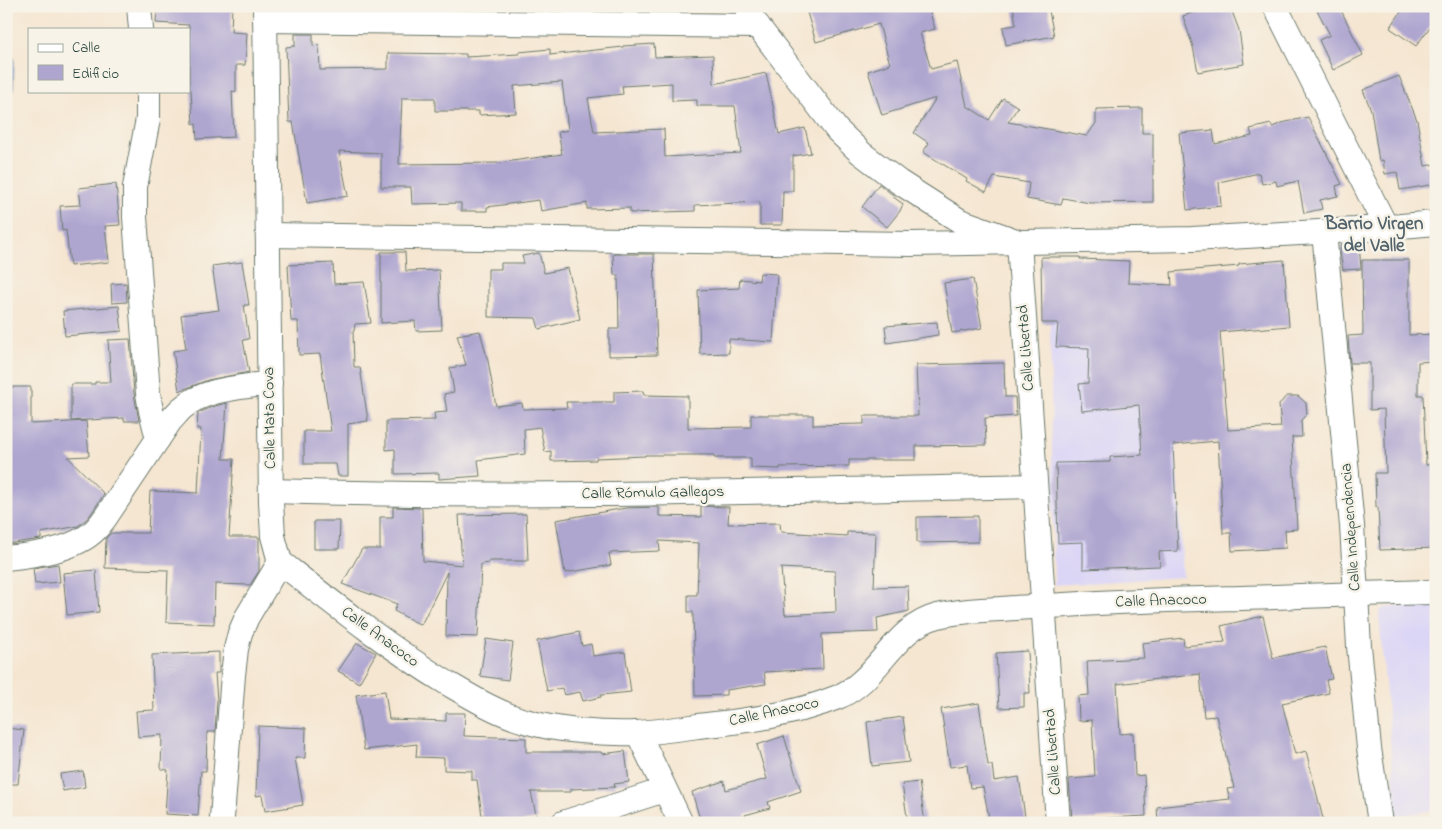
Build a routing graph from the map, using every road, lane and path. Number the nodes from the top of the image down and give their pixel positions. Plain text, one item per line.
1 (139, 6) edge
2 (1275, 6) edge
3 (265, 13) edge
4 (503, 15) edge
5 (753, 16) edge
6 (141, 28) edge
7 (148, 92) edge
8 (1436, 223) edge
9 (1386, 227) junction
10 (1324, 232) junction
11 (268, 235) junction
12 (1019, 242) junction
13 (270, 384) junction
14 (158, 440) junction
15 (1035, 486) junction
16 (271, 491) junction
17 (6, 558) edge
18 (280, 562) junction
19 (1436, 592) edge
20 (1356, 594) junction
21 (1043, 606) junction
22 (638, 733) junction
23 (664, 790) junction
24 (222, 818) dead end
25 (563, 823) edge
26 (681, 823) edge
27 (1058, 823) edge
28 (1380, 823) edge

1 - 6 street
2 - 9 street
3 - 4 street
3 - 11 street, Calle Mata Cova
4 - 5 street
5 - 12 street
7 - 14 street
8 - 9 street
9 - 10 street
10 - 12 street
10 - 20 street, Calle Independencia
11 - 12 street
11 - 13 street, Calle Mata Cova
12 - 15 street, Calle Libertad
13 - 14 street
13 - 16 street, Calle Mata Cova
14 - 17 street
15 - 16 street, Calle Rómulo Gallegos
15 - 21 street, Calle Libertad
16 - 18 street, Calle Mata Cova
18 - 22 street, Calle Anacoco
18 - 24 street
19 - 20 street, Calle Anacoco
20 - 21 street, Calle Anacoco
20 - 28 street, Calle Independencia
21 - 22 street, Calle Anacoco
21 - 27 street, Calle Libertad
22 - 23 street
23 - 25 street
23 - 26 street

